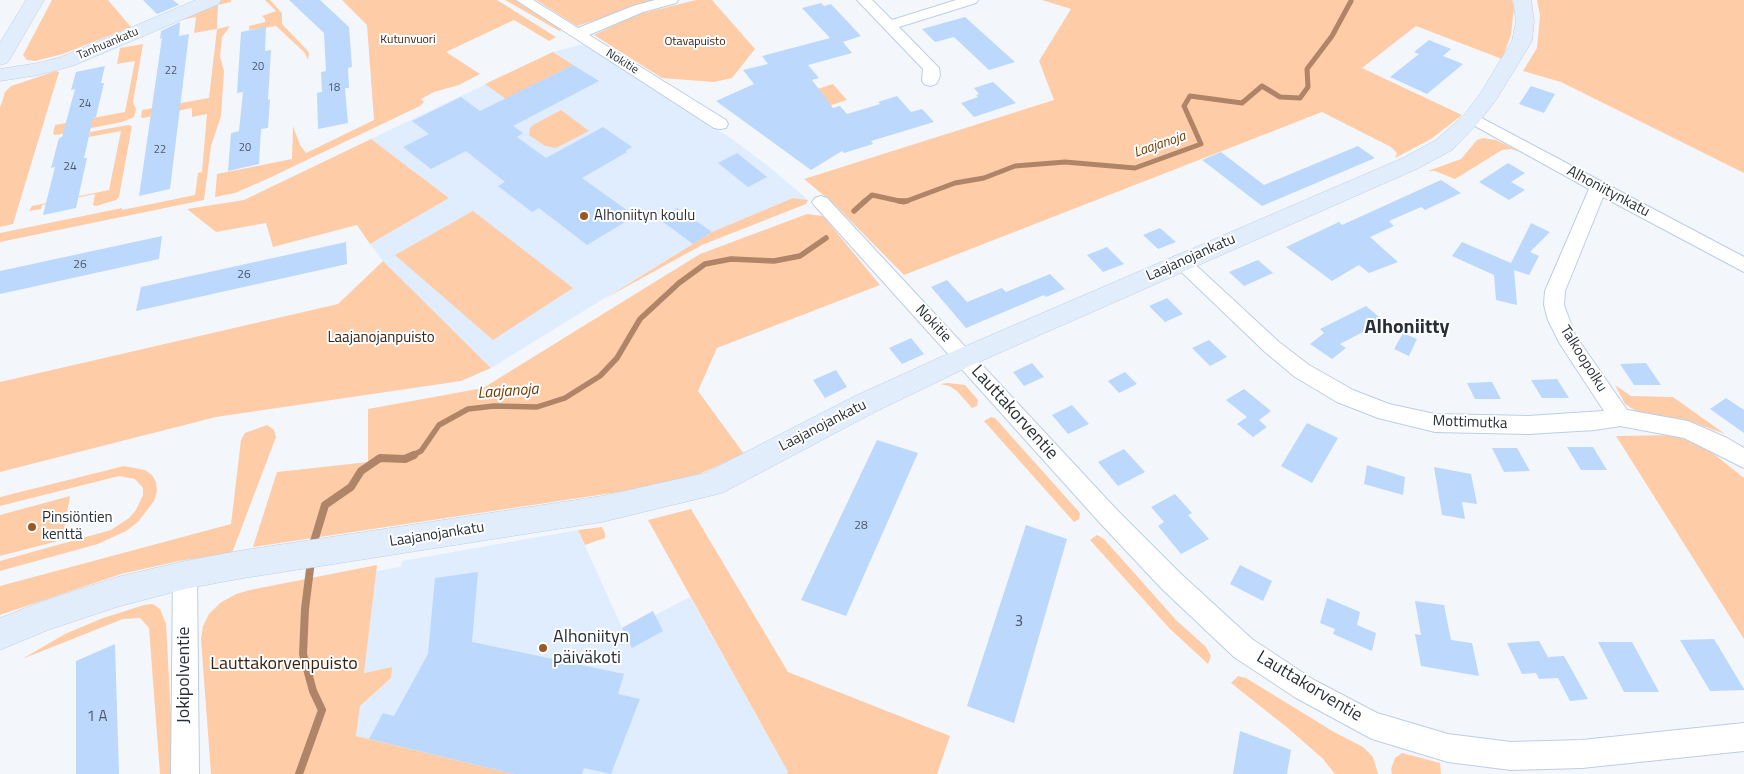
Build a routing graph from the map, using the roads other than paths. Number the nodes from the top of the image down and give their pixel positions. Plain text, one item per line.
1 (35, 0) edge
2 (212, 0) edge
3 (523, 0) edge
4 (671, 0) edge
5 (864, 0) edge
6 (971, 0) edge
7 (1522, 0) edge
8 (889, 25) junction
9 (578, 34) junction
10 (0, 59) edge
11 (0, 75) edge
12 (930, 81) dead end
13 (1472, 118) junction
14 (720, 124) dead end
15 (1599, 186) junction
16 (821, 202) dead end
17 (1180, 262) junction
18 (1744, 265) edge
19 (963, 358) junction
20 (1620, 417) junction
21 (1744, 459) edge
22 (185, 575) junction
23 (0, 634) edge
24 (1744, 737) edge
25 (185, 774) edge

1 - 10 street
2 - 11 street, Tanhuankatu
3 - 9 street, Nokitie
4 - 9 street
5 - 8 street
6 - 8 street
7 - 13 street, Laajanojankatu
8 - 12 street
9 - 14 street, Nokitie
13 - 15 street, Alhoniitynkatu
13 - 17 street, Laajanojankatu
15 - 18 street, Alhoniitynkatu
15 - 20 street, Talkoopolku
16 - 19 street, Nokitie
17 - 19 street, Laajanojankatu
17 - 20 street, Mottimutka
19 - 22 street, Laajanojankatu
19 - 24 street, Lauttakorventie
20 - 21 street, Mottimutka
22 - 23 street, Laajanojankatu
22 - 25 street, Jokipolventie

